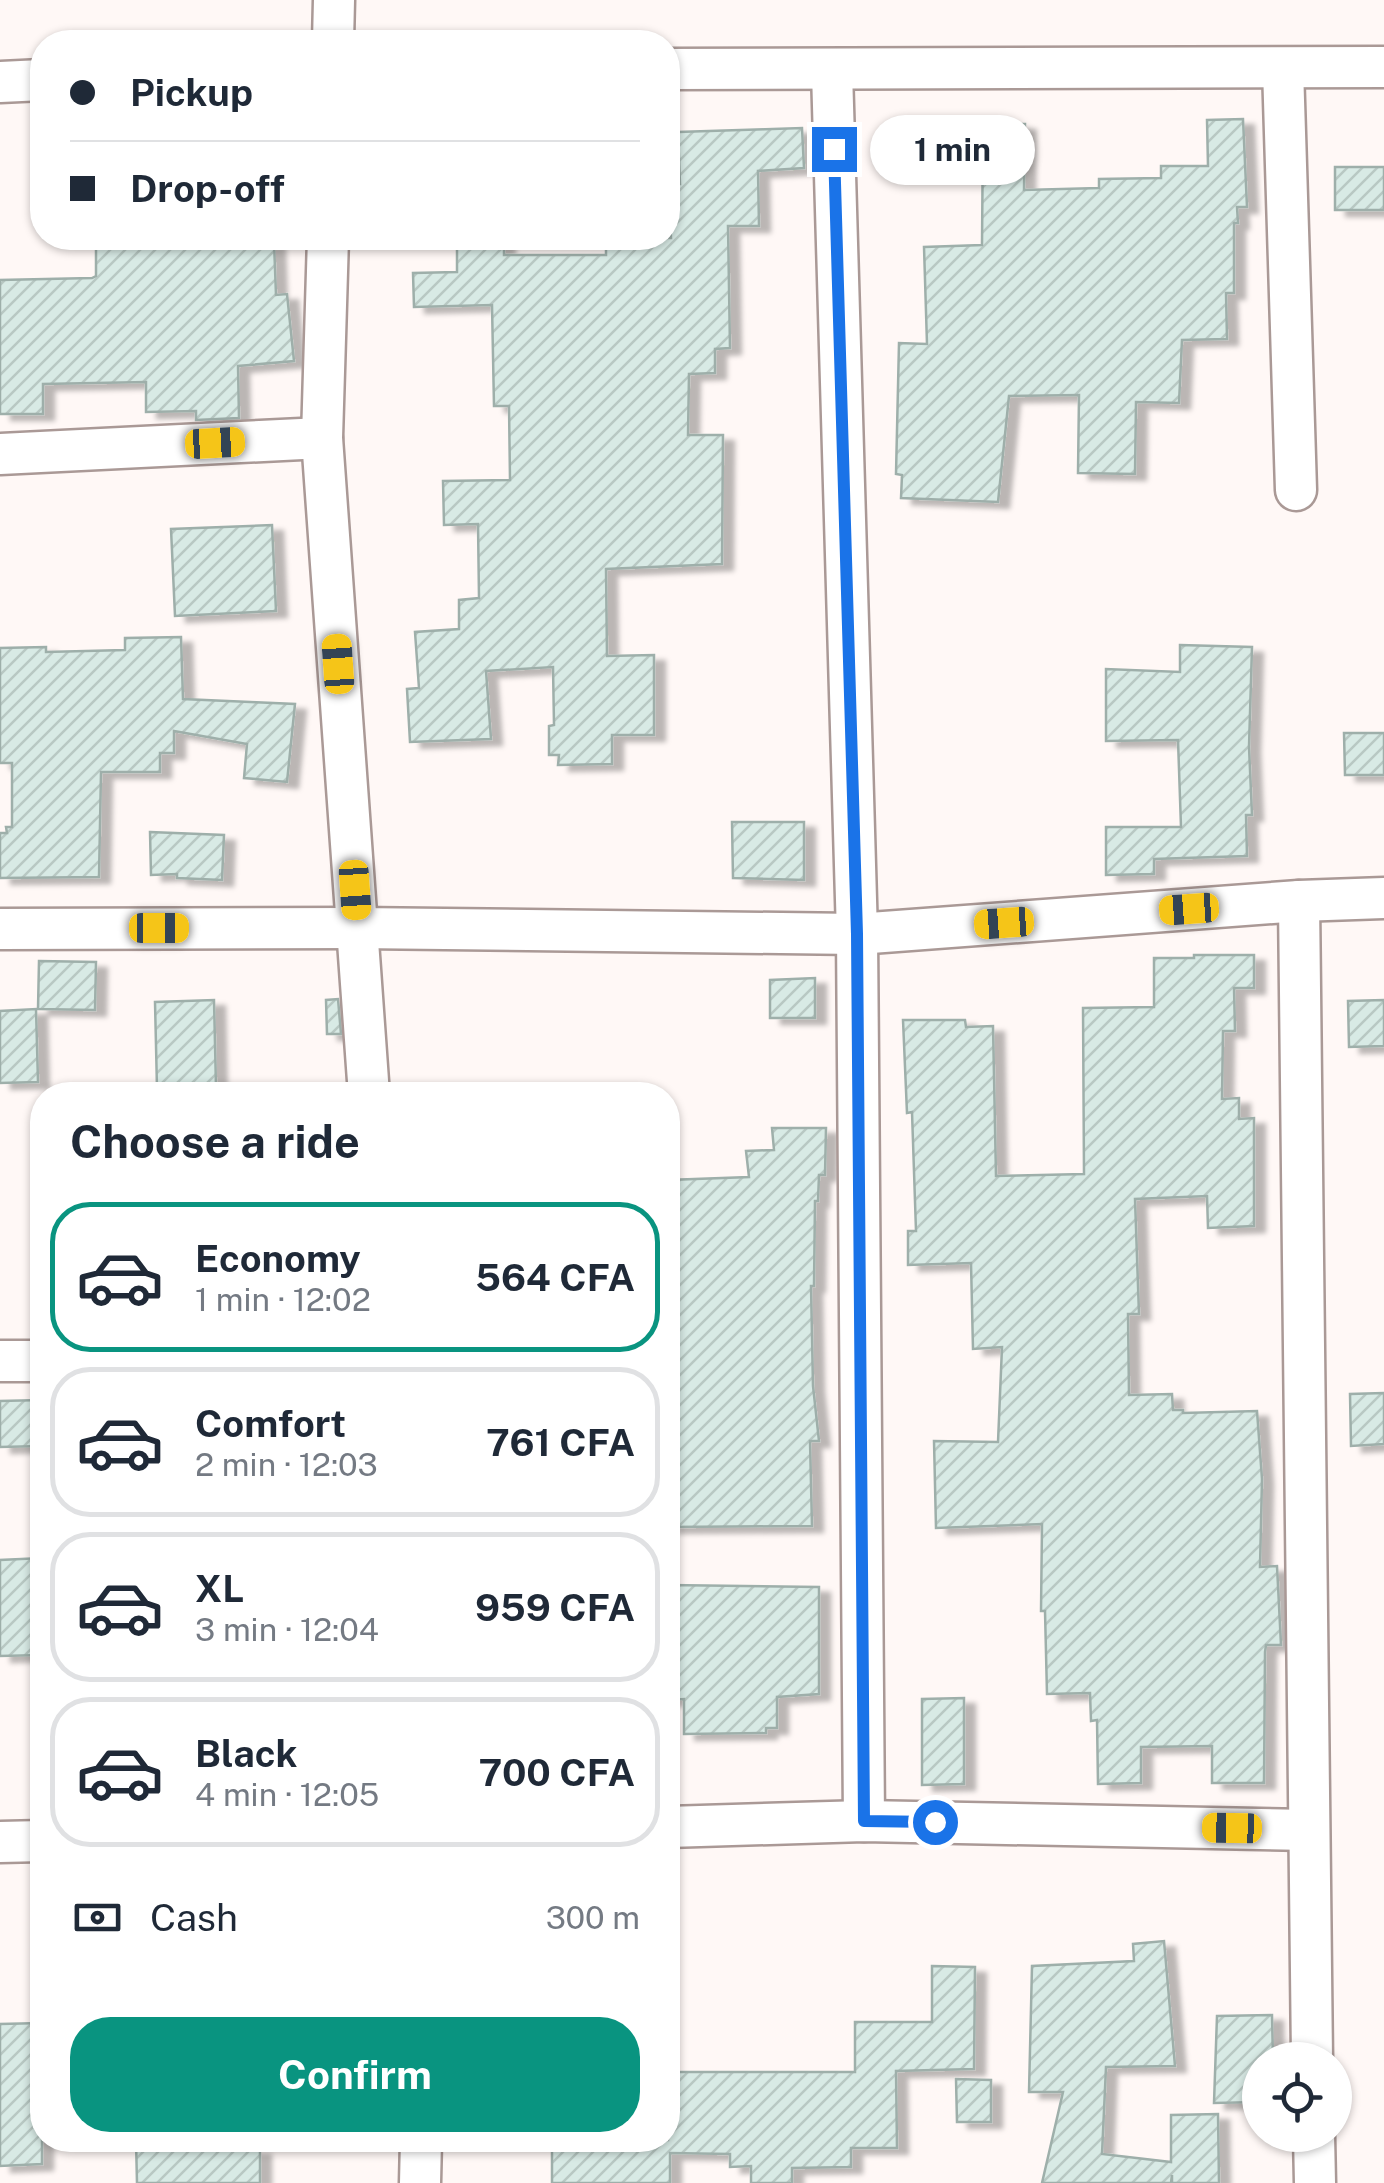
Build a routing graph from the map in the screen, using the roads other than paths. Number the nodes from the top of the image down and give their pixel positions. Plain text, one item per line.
1 (334, 0) edge
2 (333, 30) edge
3 (1384, 67) edge
4 (1283, 68) junction
5 (680, 69) edge
6 (832, 71) junction
7 (30, 81) edge
8 (0, 82) edge
9 (328, 250) edge
10 (322, 438) junction
11 (0, 454) edge
12 (1296, 490) dead end
13 (1384, 898) edge
14 (1299, 901) junction
15 (358, 928) junction
16 (0, 929) edge
17 (857, 934) junction
18 (368, 1082) edge
19 (0, 1361) edge
20 (30, 1362) edge
21 (864, 1821) junction
22 (680, 1827) edge
23 (1308, 1830) junction
24 (30, 1841) edge
25 (0, 1842) edge
26 (1312, 2042) edge
27 (421, 2152) edge
28 (1314, 2152) edge
29 (420, 2183) edge
30 (1315, 2183) edge

1 - 2 street
3 - 4 street
4 - 6 street
4 - 12 street
5 - 6 street
6 - 17 street
7 - 8 street
9 - 10 street
10 - 11 street
10 - 15 street
13 - 14 street
14 - 17 street
14 - 23 street
15 - 16 street
15 - 17 street
15 - 18 street
17 - 21 street
19 - 20 street
21 - 22 street
21 - 23 street
23 - 26 street
24 - 25 street
27 - 29 street
28 - 30 street

